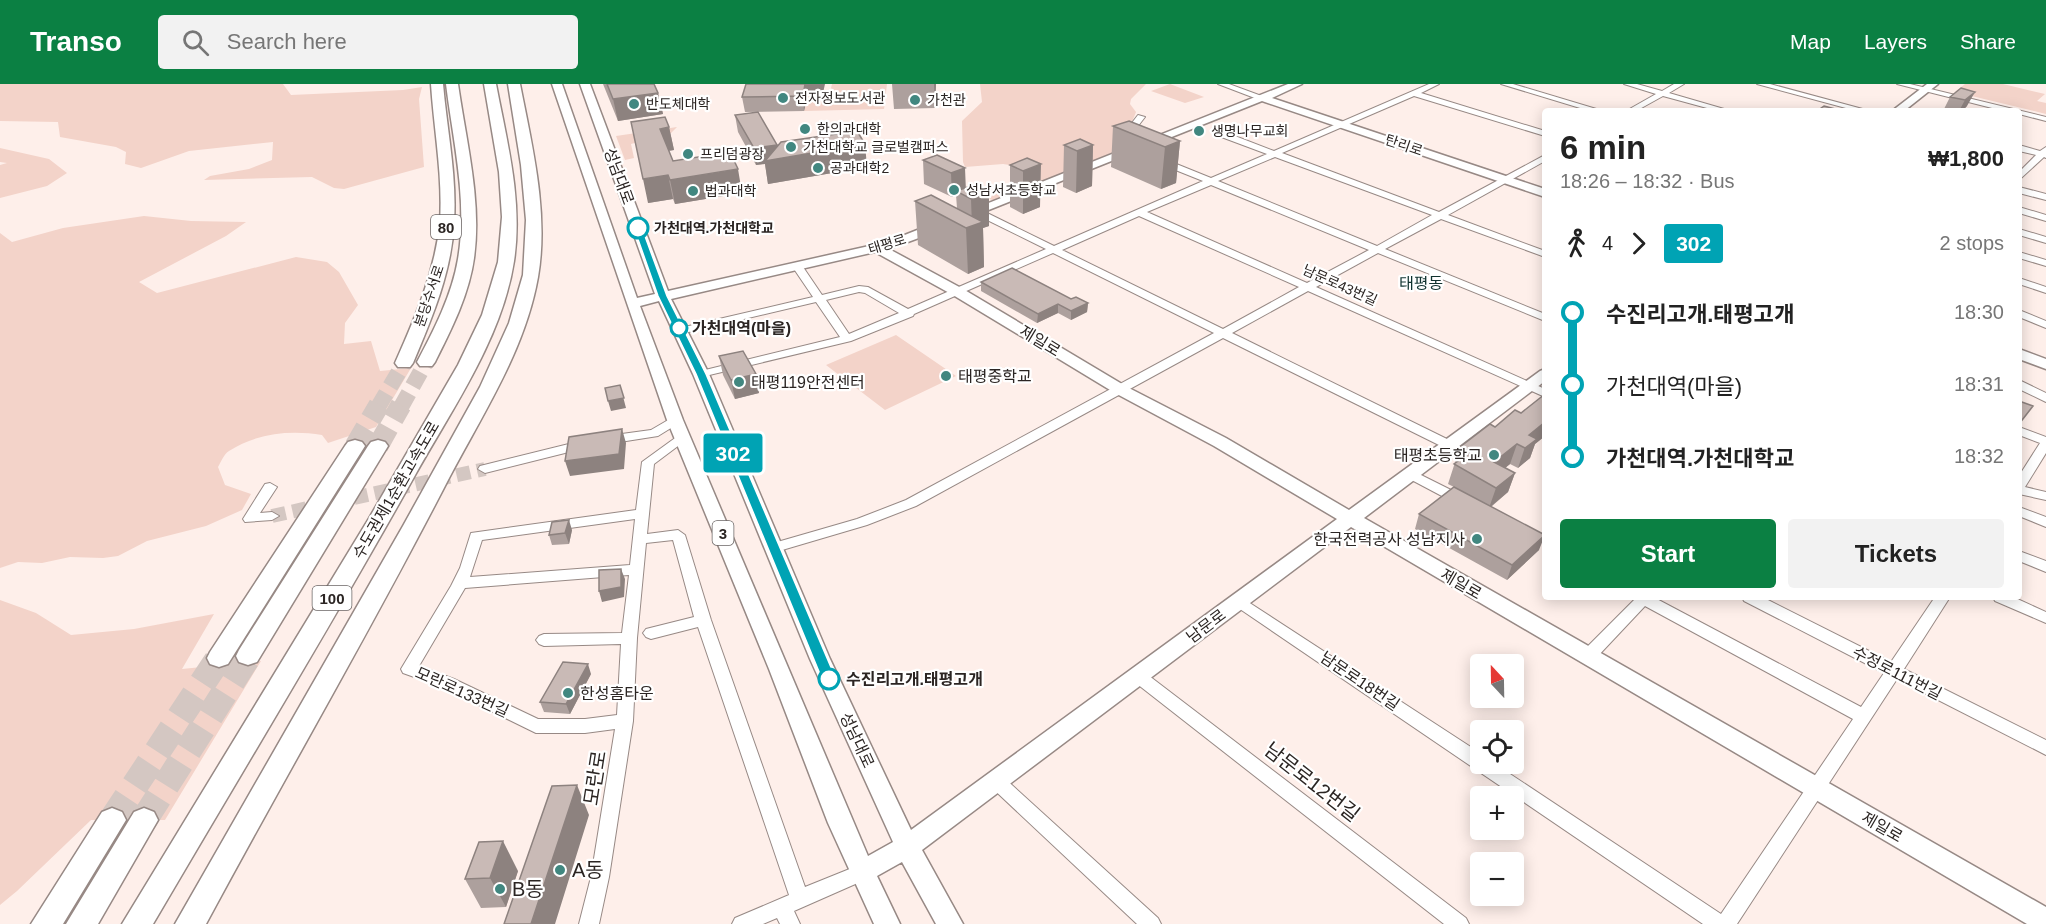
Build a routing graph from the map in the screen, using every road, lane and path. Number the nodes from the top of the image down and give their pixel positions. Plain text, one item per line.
1 (437, 84) edge
2 (453, 84) edge
3 (490, 84) edge
4 (514, 84) edge
5 (557, 84) edge
6 (585, 84) edge
7 (1222, 84) edge
8 (1297, 84) edge
9 (1434, 84) edge
10 (1505, 84) edge
11 (1628, 84) edge
12 (1680, 84) edge
13 (1761, 84) edge
14 (1901, 84) edge
15 (1930, 87) edge
16 (1413, 93) junction
17 (1662, 93) junction
18 (1263, 98) junction
19 (1589, 108) edge
20 (1635, 108) edge
21 (1717, 108) edge
22 (1854, 108) edge
23 (1901, 108) edge
24 (2004, 108) edge
25 (2022, 113) edge
26 (1141, 117) dead end
27 (2046, 119) edge
28 (1342, 124) junction
29 (1219, 133) dead end
30 (1542, 133) edge
31 (1131, 149) junction
32 (2022, 149) edge
33 (1274, 153) junction
34 (2045, 153) edge
35 (1542, 160) edge
36 (2022, 174) edge
37 (1505, 179) junction
38 (1209, 181) junction
39 (609, 191) junction
40 (2022, 191) edge
41 (1542, 192) edge
42 (2046, 198) edge
43 (976, 211) junction
44 (2022, 211) edge
45 (1139, 212) junction
46 (1440, 215) junction
47 (2046, 218) edge
48 (2022, 233) edge
49 (2046, 240) edge
50 (884, 246) junction
51 (1053, 250) junction
52 (1377, 250) junction
53 (1542, 253) edge
54 (2022, 256) edge
55 (2046, 264) edge
56 (797, 266) junction
57 (2022, 282) edge
58 (1308, 287) junction
59 (2046, 290) edge
60 (961, 291) junction
61 (663, 296) junction
62 (820, 298) junction
63 (633, 303) junction
64 (909, 314) junction
65 (2022, 314) edge
66 (1542, 317) edge
67 (2046, 325) edge
68 (680, 331) junction
69 (1223, 334) junction
70 (847, 339) junction
71 (2022, 355) edge
72 (426, 362) tunnel mouth
73 (404, 363) tunnel mouth
74 (2046, 364) edge
75 (701, 374) junction
76 (1540, 384) edge
77 (2022, 386) edge
78 (1126, 387) junction
79 (2046, 398) edge
80 (679, 428) junction
81 (2022, 432) edge
82 (2046, 442) edge
83 (1449, 445) junction
84 (355, 446) tunnel mouth
85 (378, 446) tunnel mouth
86 (485, 469) tunnel mouth
87 (1411, 474) junction
88 (2022, 483) edge
89 (270, 487) dead end
90 (2022, 489) edge
91 (2046, 496) edge
92 (1473, 507) edge
93 (2022, 512) edge
94 (642, 514) junction
95 (272, 516) tunnel mouth
96 (1353, 517) junction
97 (2046, 522) edge
98 (641, 539) junction
99 (772, 548) junction
100 (2022, 557) edge
101 (2046, 567) edge
102 (637, 569) junction
103 (459, 583) junction
104 (1641, 600) edge
105 (1647, 600) edge
106 (1755, 600) edge
107 (1941, 600) edge
108 (2007, 600) edge
109 (1239, 601) junction
110 (2046, 618) edge
111 (703, 620) junction
112 (651, 633) dead end
113 (629, 638) junction
114 (544, 640) dead end
115 (1591, 653) junction
116 (248, 656) tunnel mouth
117 (219, 658) tunnel mouth
118 (1893, 670) junction
119 (1138, 676) junction
120 (1863, 716) junction
121 (625, 721) junction
122 (2046, 748) edge
123 (1470, 756) edge
124 (1497, 774) edge
125 (996, 781) junction
126 (1816, 785) junction
127 (112, 820) tunnel mouth
128 (144, 820) tunnel mouth
129 (907, 847) junction
130 (862, 872) junction
131 (791, 910) edge
132 (2046, 914) edge
133 (2046, 921) edge
134 (46, 924) edge
135 (81, 924) edge
136 (137, 924) edge
137 (190, 924) edge
138 (589, 924) edge
139 (742, 924) edge
140 (887, 924) edge
141 (950, 924) edge
142 (1151, 924) edge
143 (1459, 924) edge
144 (1719, 924) edge
145 (1726, 924) edge

1 - 73 highway, 분당수서로 / 80
2 - 72 highway, 분당수서로 / 80
3 - 136 highway, 수도권제1순환고속도로 / 100
4 - 137 highway, 수도권제1순환고속도로 / 100
5 - 39 main road, 성남대로 / 3
6 - 39 main road, 성남대로 / 3
7 - 18 street
8 - 18 main road, 태평로
9 - 16 street
10 - 19 street
11 - 17 street
12 - 17 street
13 - 22 street
14 - 15 street
15 - 23 main road
15 - 24 street
16 - 28 street
16 - 30 street
17 - 20 street
17 - 21 street
18 - 28 main road, 탄리로
18 - 31 main road, 태평로
25 - 27 street
26 - 31 street
28 - 33 street
28 - 37 main road, 탄리로
29 - 33 street
31 - 38 street
31 - 43 main road, 태평로
32 - 34 street
33 - 38 street
33 - 46 street
34 - 36 street
35 - 37 street
37 - 41 main road, 탄리로
37 - 46 street
38 - 45 street
38 - 52 street
39 - 61 main road, 성남대로 / 3
39 - 63 main road, 성남대로 / 3
40 - 42 street
43 - 50 main road, 태평로
43 - 51 street
44 - 47 street
45 - 51 street
45 - 58 street, 남문로43번길
46 - 52 street
46 - 53 street
48 - 49 street
50 - 56 main road, 태평로
50 - 60 main road, 제일로
51 - 60 street
51 - 69 street
52 - 58 street
52 - 66 street
54 - 55 street
56 - 61 main road, 태평로
56 - 62 street
57 - 59 street
58 - 69 street
58 - 76 street, 남문로43번길
60 - 64 street
60 - 78 main road, 제일로
61 - 63 main road, 태평로
61 - 68 main road, 성남대로 / 3
62 - 64 street
62 - 68 street
62 - 70 street
63 - 80 main road, 성남대로 / 3
64 - 70 street
65 - 67 street
68 - 75 main road, 성남대로 / 3
69 - 78 street
69 - 83 street
70 - 75 street
71 - 74 main road
75 - 99 main road, 성남대로 / 3
76 - 83 main road, 남문로
77 - 79 street
78 - 96 main road, 제일로
78 - 99 street
80 - 86 street
80 - 94 street, 모란로
80 - 130 main road, 성남대로 / 3
81 - 82 street
82 - 88 street
83 - 87 main road, 남문로
84 - 117 highway
85 - 116 highway
87 - 92 street
87 - 96 main road, 남문로
89 - 95 street
90 - 91 street
93 - 97 street
94 - 98 street, 모란로
94 - 103 street, 모란로133번길
96 - 109 main road, 남문로
96 - 115 main road, 제일로
96 - 126 main road, 제일로
98 - 102 street, 모란로
98 - 111 street
99 - 129 main road, 성남대로 / 3
100 - 101 street
102 - 103 street
102 - 113 street, 모란로
103 - 121 street, 모란로133번길
104 - 115 street
105 - 120 street
106 - 118 street, 수정로111번길
107 - 118 street
108 - 110 street
109 - 119 main road, 남문로
109 - 123 street, 남문로18번길
111 - 112 street
111 - 131 street
113 - 114 street
113 - 121 street, 모란로
115 - 126 main road, 제일로
118 - 120 street
118 - 122 street, 수정로111번길
119 - 125 main road, 남문로
119 - 143 street, 남문로12번길
120 - 126 street
121 - 138 street, 모란로
124 - 144 street, 남문로18번길
125 - 129 main road, 남문로
125 - 142 street
126 - 132 main road, 제일로
126 - 133 main road, 제일로
126 - 145 street
127 - 134 highway
128 - 135 highway
129 - 130 main road, 남문로
129 - 141 main road, 성남대로 / 3
130 - 131 street
130 - 140 main road, 성남대로 / 3
131 - 139 street

